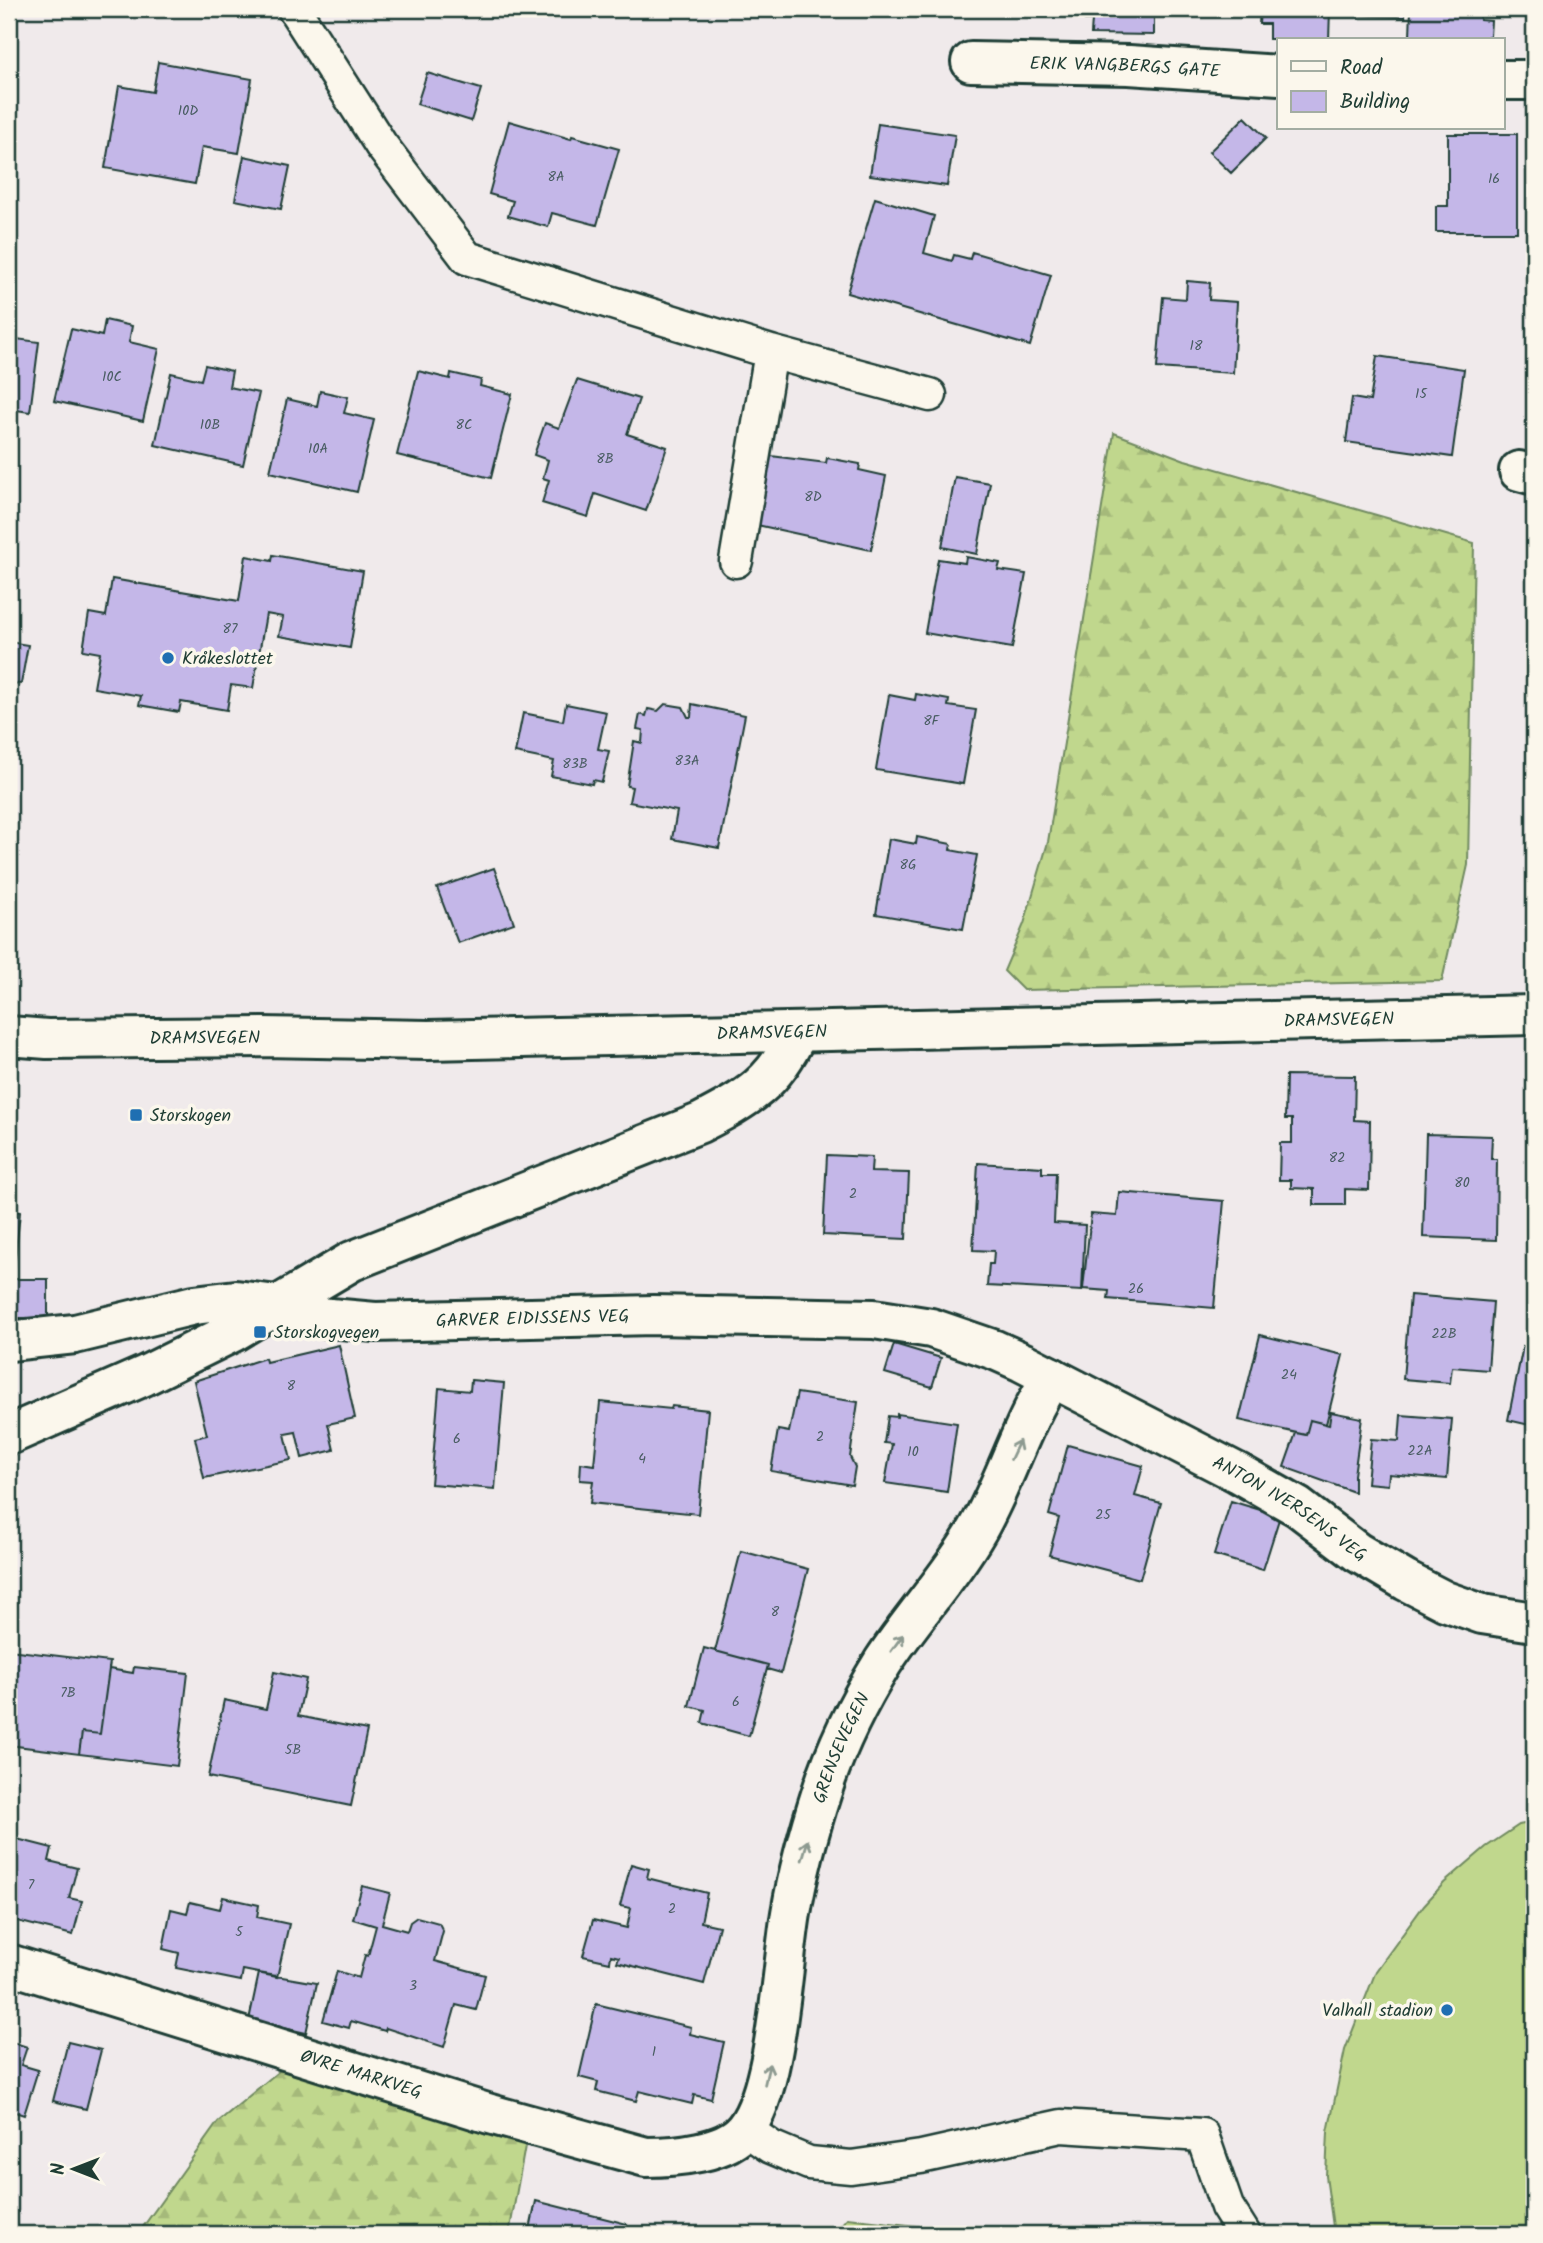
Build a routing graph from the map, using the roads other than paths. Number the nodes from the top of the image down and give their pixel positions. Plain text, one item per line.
1 (294, 9) edge
2 (971, 62) dead end
3 (1277, 75) edge
4 (1504, 80) edge
5 (1534, 80) edge
6 (771, 352) junction
7 (930, 395) dead end
8 (736, 561) dead end
9 (1534, 1015) edge
10 (798, 1032) junction
11 (9, 1036) edge
12 (277, 1306) junction
13 (9, 1340) edge
14 (1052, 1377) junction
15 (9, 1435) edge
16 (1534, 1622) edge
17 (9, 1964) edge
18 (732, 2138) junction
19 (1244, 2234) edge

1 - 6 lane
2 - 3 street, ERIK VANGBERGS GATE
4 - 5 street
6 - 7 lane
6 - 8 lane
9 - 10 street, DRAMSVEGEN
10 - 11 street, DRAMSVEGEN
10 - 12 street
12 - 13 street, GARVER EIDISSENS VEG
12 - 14 street, GARVER EIDISSENS VEG
12 - 15 street
14 - 16 street, ANTON IVERSENS VEG
18 -> 14 street, GRENSEVEGEN
17 - 18 street, ØVRE MARKVEG
18 - 19 lane

